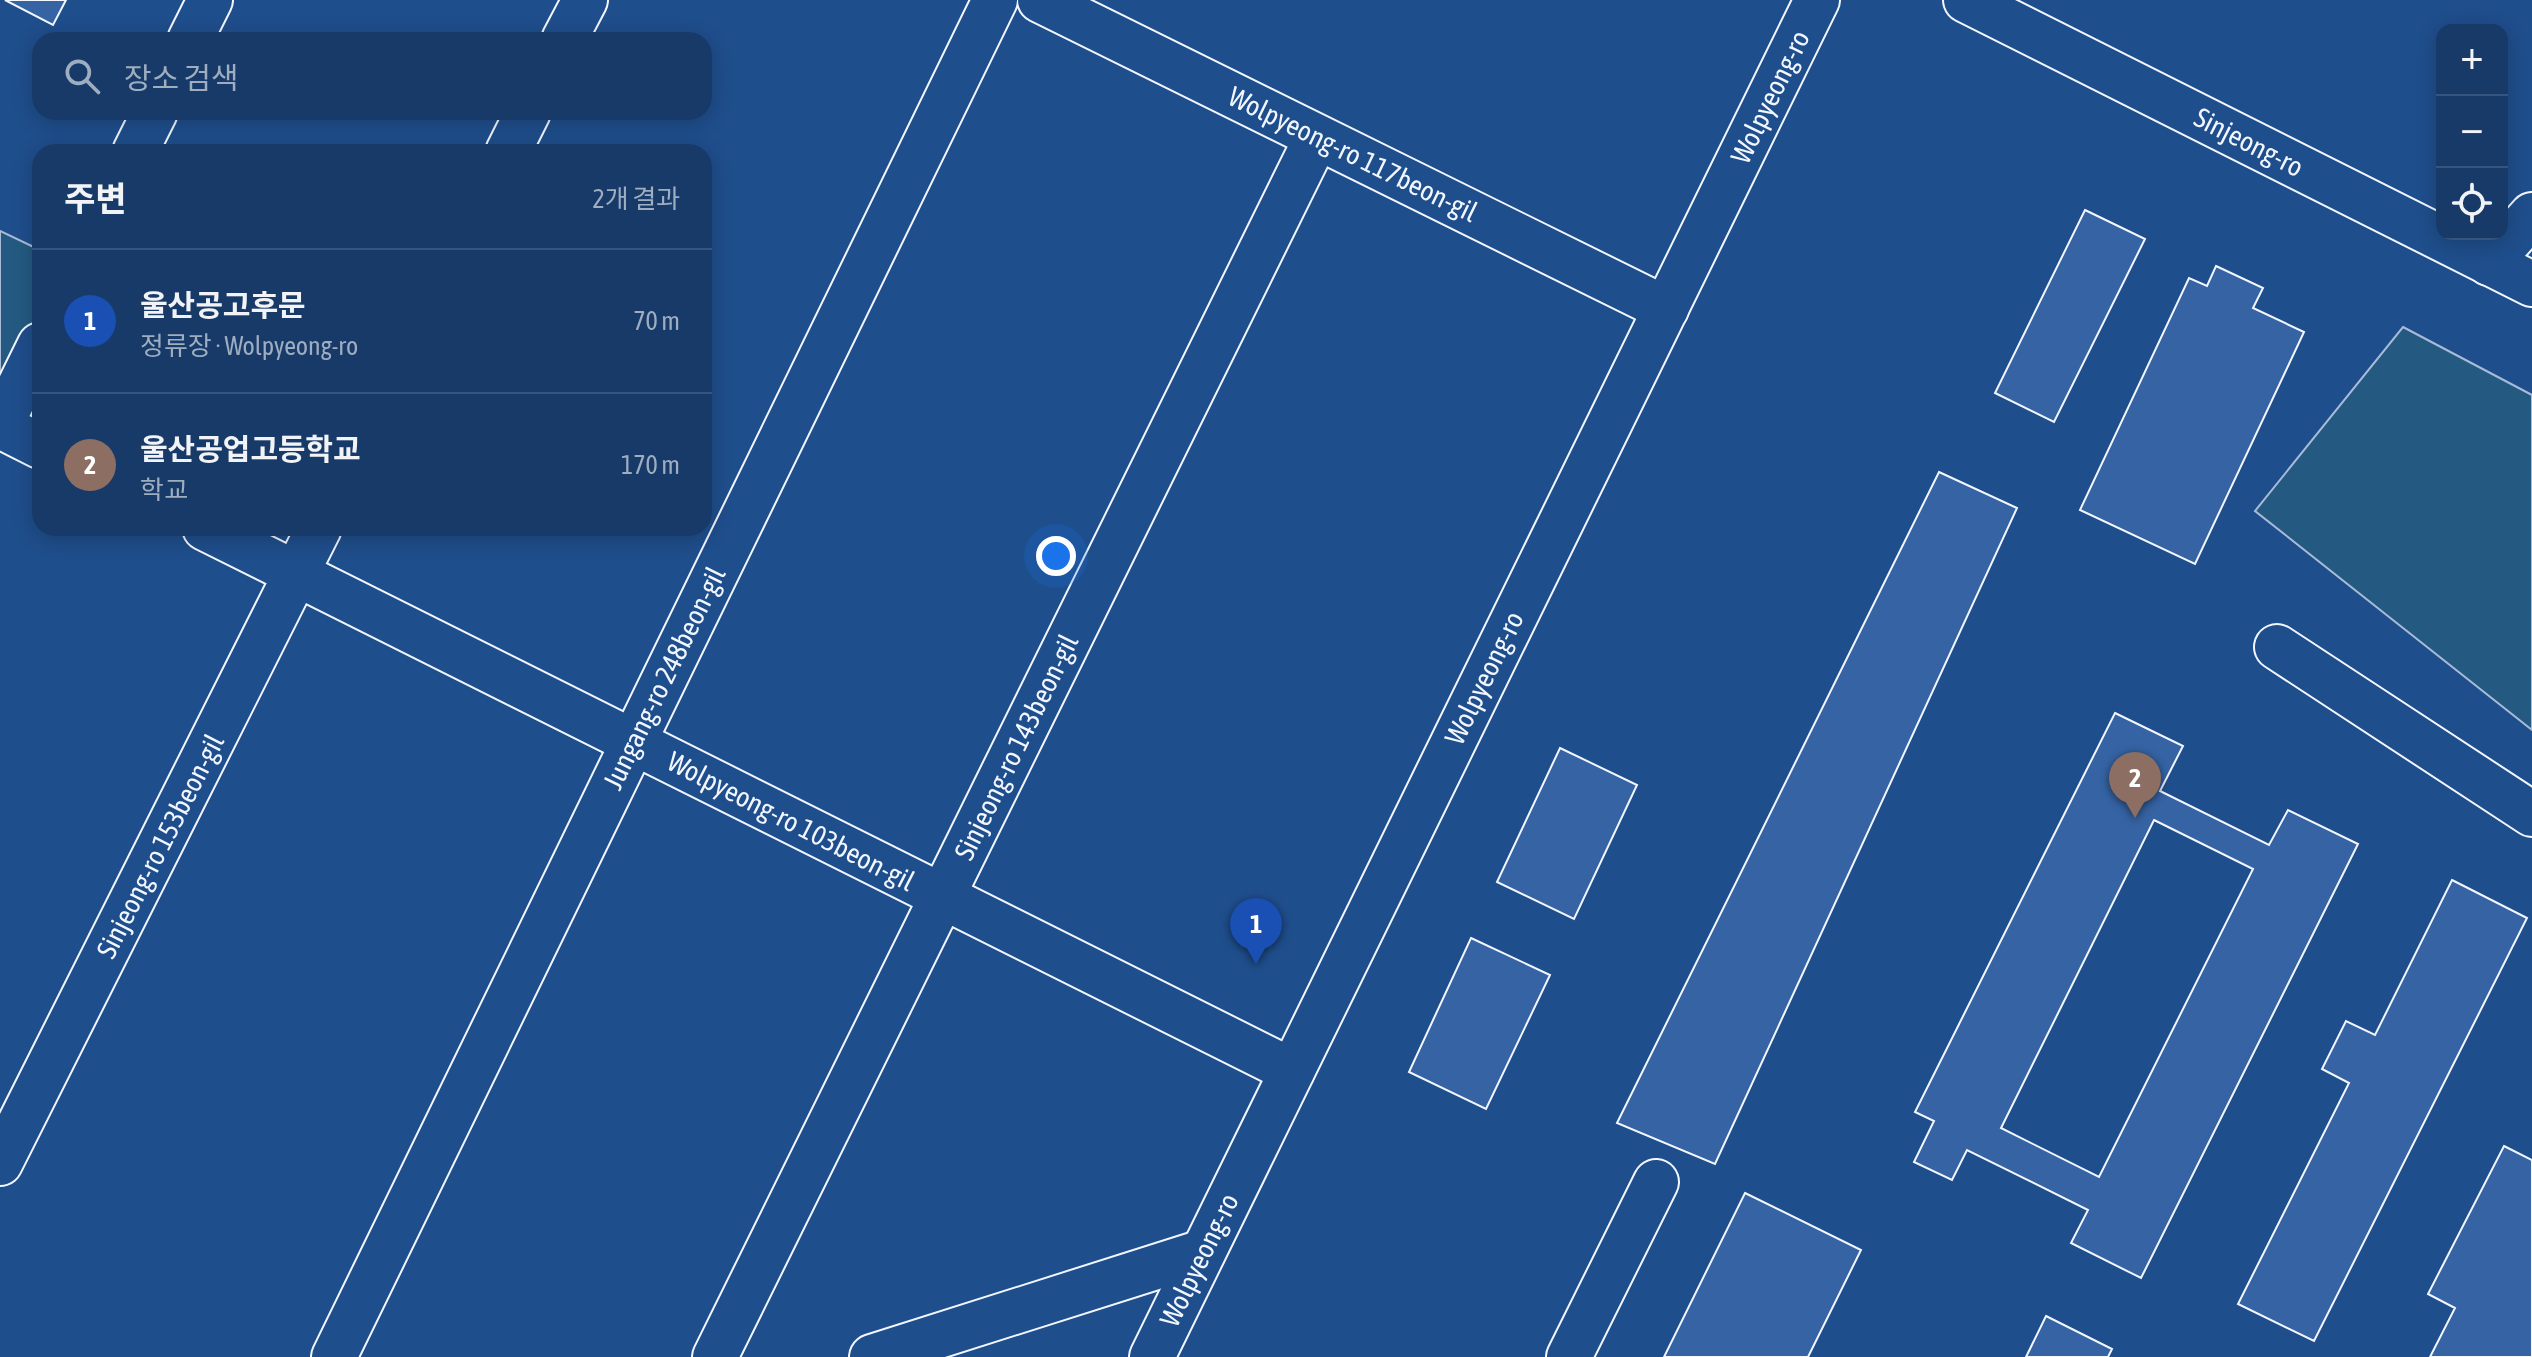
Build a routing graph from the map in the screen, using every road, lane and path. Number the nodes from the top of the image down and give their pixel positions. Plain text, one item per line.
1 (210, 0) edge
2 (585, 0) edge
3 (995, 0) edge
4 (1040, 0) edge
5 (1817, 0) edge
6 (1966, 0) edge
7 (194, 32) edge
8 (568, 32) edge
9 (151, 120) edge
10 (524, 120) edge
11 (1317, 137) junction
12 (139, 144) edge
13 (512, 144) edge
14 (2532, 215) edge
15 (2489, 263) junction
16 (2532, 284) edge
17 (1666, 309) junction
18 (32, 361) edge
19 (0, 426) edge
20 (32, 442) edge
21 (221, 536) edge
22 (315, 536) edge
23 (296, 574) junction
24 (2277, 647) dead end
25 (633, 742) junction
26 (2532, 814) edge
27 (942, 896) junction
28 (1292, 1071) junction
29 (0, 1163) edge
30 (1656, 1182) dead end
31 (1203, 1252) junction
32 (334, 1357) edge
33 (715, 1357) edge
34 (872, 1357) edge
35 (1152, 1357) edge
36 (1569, 1357) edge

1 - 7 street
2 - 8 street
3 - 25 street, Jungang-ro 248beon-gil
4 - 11 street, Wolpyeong-ro 117beon-gil
5 - 17 street, Wolpyeong-ro
6 - 15 street, Sinjeong-ro
9 - 12 street
10 - 13 street
11 - 17 street, Wolpyeong-ro 117beon-gil
11 - 27 street, Sinjeong-ro 143beon-gil
14 - 15 street
15 - 16 street, Sinjeong-ro
17 - 28 street, Wolpyeong-ro
18 - 19 street
19 - 20 street
21 - 23 street, Wolpyeong-ro 103beon-gil
22 - 23 street, Sinjeong-ro 153beon-gil
23 - 25 street, Wolpyeong-ro 103beon-gil
23 - 29 street, Sinjeong-ro 153beon-gil
24 - 26 street
25 - 27 street, Wolpyeong-ro 103beon-gil
25 - 32 street, Jungang-ro 248beon-gil
27 - 28 street, Wolpyeong-ro 103beon-gil
27 - 33 street, Sinjeong-ro 143beon-gil
28 - 31 street, Wolpyeong-ro
30 - 36 street
31 - 34 street
31 - 35 street, Wolpyeong-ro

